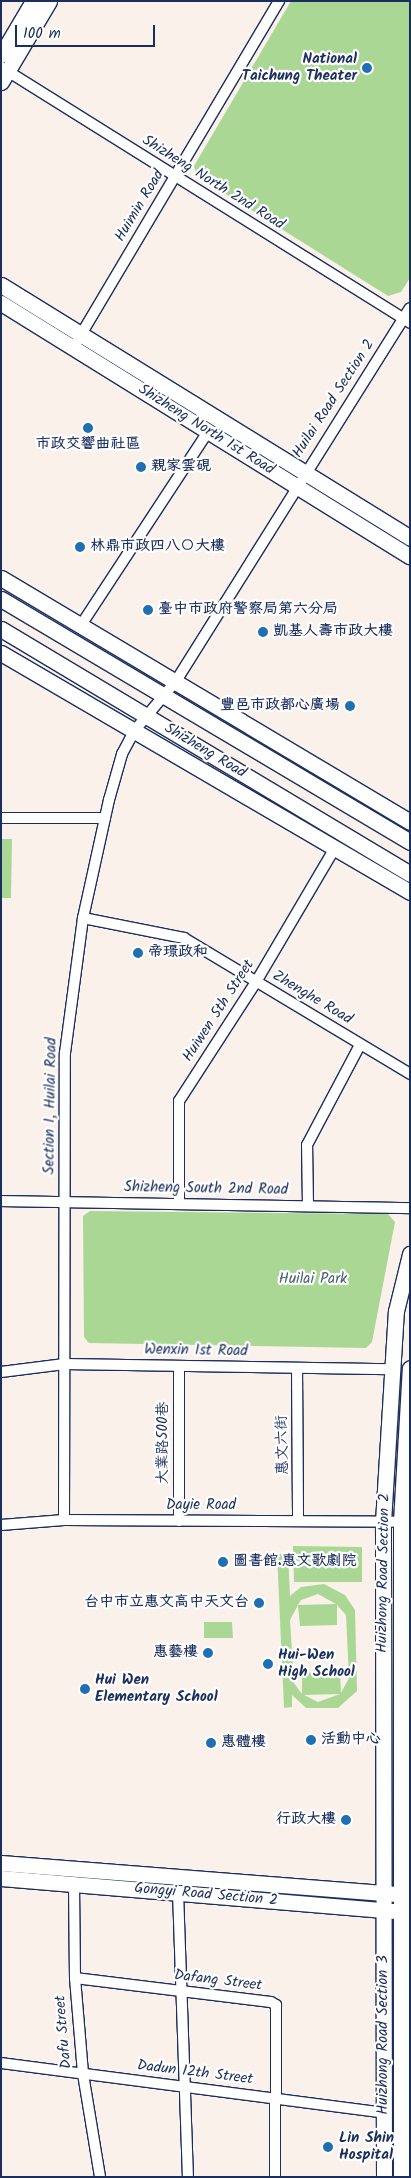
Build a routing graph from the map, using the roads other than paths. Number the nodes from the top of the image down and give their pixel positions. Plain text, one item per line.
1 (33, 1) edge
2 (49, 1) edge
3 (279, 1) edge
4 (1, 55) edge
5 (3, 73) edge
6 (175, 177) junction
7 (1, 285) edge
8 (1, 303) edge
9 (410, 308) edge
10 (407, 321) edge
11 (81, 334) junction
12 (74, 348) junction
13 (208, 432) junction
14 (305, 473) junction
15 (296, 487) junction
16 (410, 538) edge
17 (410, 557) edge
18 (1, 578) edge
19 (1, 599) edge
20 (81, 625) junction
21 (1, 629) edge
22 (1, 653) edge
23 (176, 681) junction
24 (154, 707) junction
25 (135, 730) junction
26 (1, 818) edge
27 (105, 818) junction
28 (410, 822) edge
29 (410, 842) edge
30 (335, 848) junction
31 (410, 874) edge
32 (410, 892) edge
33 (83, 918) junction
34 (256, 982) junction
35 (360, 1044) junction
36 (410, 1074) edge
37 (1, 1201) edge
38 (65, 1202) junction
39 (179, 1204) junction
40 (308, 1206) junction
41 (410, 1208) edge
42 (410, 1254) edge
43 (64, 1364) junction
44 (179, 1366) junction
45 (297, 1368) junction
46 (390, 1369) junction
47 (410, 1369) edge
48 (1, 1372) edge
49 (64, 1520) junction
50 (179, 1521) junction
51 (298, 1521) junction
52 (383, 1522) junction
53 (406, 1522) edge
54 (1, 1525) edge
55 (1, 1863) edge
56 (1, 1878) edge
57 (74, 1884) junction
58 (178, 1892) junction
59 (383, 1893) junction
60 (406, 1895) edge
61 (383, 1910) junction
62 (406, 1912) edge
63 (75, 1978) junction
64 (181, 1991) junction
65 (1, 2063) edge
66 (83, 2074) junction
67 (184, 2086) junction
68 (276, 2098) junction
69 (384, 2113) junction
70 (406, 2114) edge
71 (100, 2177) edge
72 (188, 2177) edge
73 (275, 2177) edge
74 (384, 2177) edge
75 (401, 2177) edge

1 - 4 street
2 - 5 street
3 - 6 street, Huimin Road
5 - 6 street, Shizheng North 2nd Road
6 - 10 street, Shizheng North 2nd Road
6 - 11 street, Huimin Road
7 - 11 street, Shizheng North 1st Road
8 - 12 street, Shizheng North 1st Road
9 - 10 street, Huilai Road Section 2
10 - 14 street, Huilai Road Section 2
11 - 12 street, Huimin Road
11 - 14 street, Shizheng North 1st Road
12 - 13 street, Shizheng North 1st Road
13 - 15 street, Shizheng North 1st Road
13 - 20 street
14 - 15 street, Huilai Road Section 2
14 - 16 street, Shizheng North 1st Road
15 - 17 street, Shizheng North 1st Road
15 - 23 street, Huilai Road Section 2
18 - 20 street
19 - 24 street, Shizheng Road
20 - 23 street
21 - 24 street, Shizheng Road
22 - 25 street, Shizheng Road
23 - 24 street, Huilai Road Section 2
23 - 28 street
24 - 25 street, Section 1, Huilai Road
24 - 29 street, Shizheng Road
24 - 31 street, Shizheng Road
25 - 27 street, Section 1, Huilai Road
25 - 30 street, Shizheng Road
26 - 27 street
27 - 33 street, Section 1, Huilai Road
30 - 32 street, Shizheng Road
30 - 34 street, Huiwen 5th Street
33 - 34 street, Zhenghe Road
33 - 38 street, Section 1, Huilai Road
34 - 35 street, Zhenghe Road
34 - 39 street, Huiwen 5th Street
35 - 36 street, Zhenghe Road
35 - 40 street
37 - 38 street, Shizheng South 2nd Road
38 - 39 street, Shizheng South 2nd Road
38 - 43 street, Section 1, Huilai Road
39 - 40 street, Shizheng South 2nd Road
40 - 41 street, Shizheng South 2nd Road
42 - 46 street, Huizhong Road Section 2
43 - 44 street, Wenxin 1st Road
43 - 48 street, Wenxin 1st Road
43 - 49 street, Section 1, Huilai Road
44 - 45 street, Wenxin 1st Road
44 - 50 street, 大業路500巷
45 - 46 street, Wenxin 1st Road
45 - 51 street, 惠文六街
46 - 52 street, Huizhong Road Section 2
47 - 53 street, Huizhong Road Section 2
49 - 50 street, Dayie Road
49 - 54 street, Dayie Road
50 - 51 street, Dayie Road
51 - 52 street, Dayie Road
52 - 53 street, Dayie Road
52 - 59 street, Huizhong Road Section 2
53 - 60 street, Huizhong Road Section 2
55 - 59 street, Gongyi Road Section 2
56 - 57 street, Gongyi Road Section 2
57 - 58 street, Gongyi Road Section 2
57 - 63 street, Dafu Street
58 - 61 street, Gongyi Road Section 2
58 - 64 street
59 - 60 street, Gongyi Road Section 2
59 - 61 street, Huizhong Road Section 3
60 - 62 street, Huizhong Road Section 2
61 - 62 street, Gongyi Road Section 2
61 - 69 street, Huizhong Road Section 3
62 - 70 street, Huizhong Road Section 3
63 - 64 street, Dafang Street
63 - 66 street, Dafu Street
64 - 67 street
64 - 68 street, Dafang Street
65 - 66 street, Dadun 12th Street
66 - 67 street, Dadun 12th Street
66 - 71 street, Dafu Street
67 - 68 street, Dadun 12th Street
67 - 72 street
68 - 69 street, Dadun 12th Street
68 - 73 street, Dafang Street
69 - 74 street, Huizhong Road Section 3
70 - 75 street, Huizhong Road Section 3

